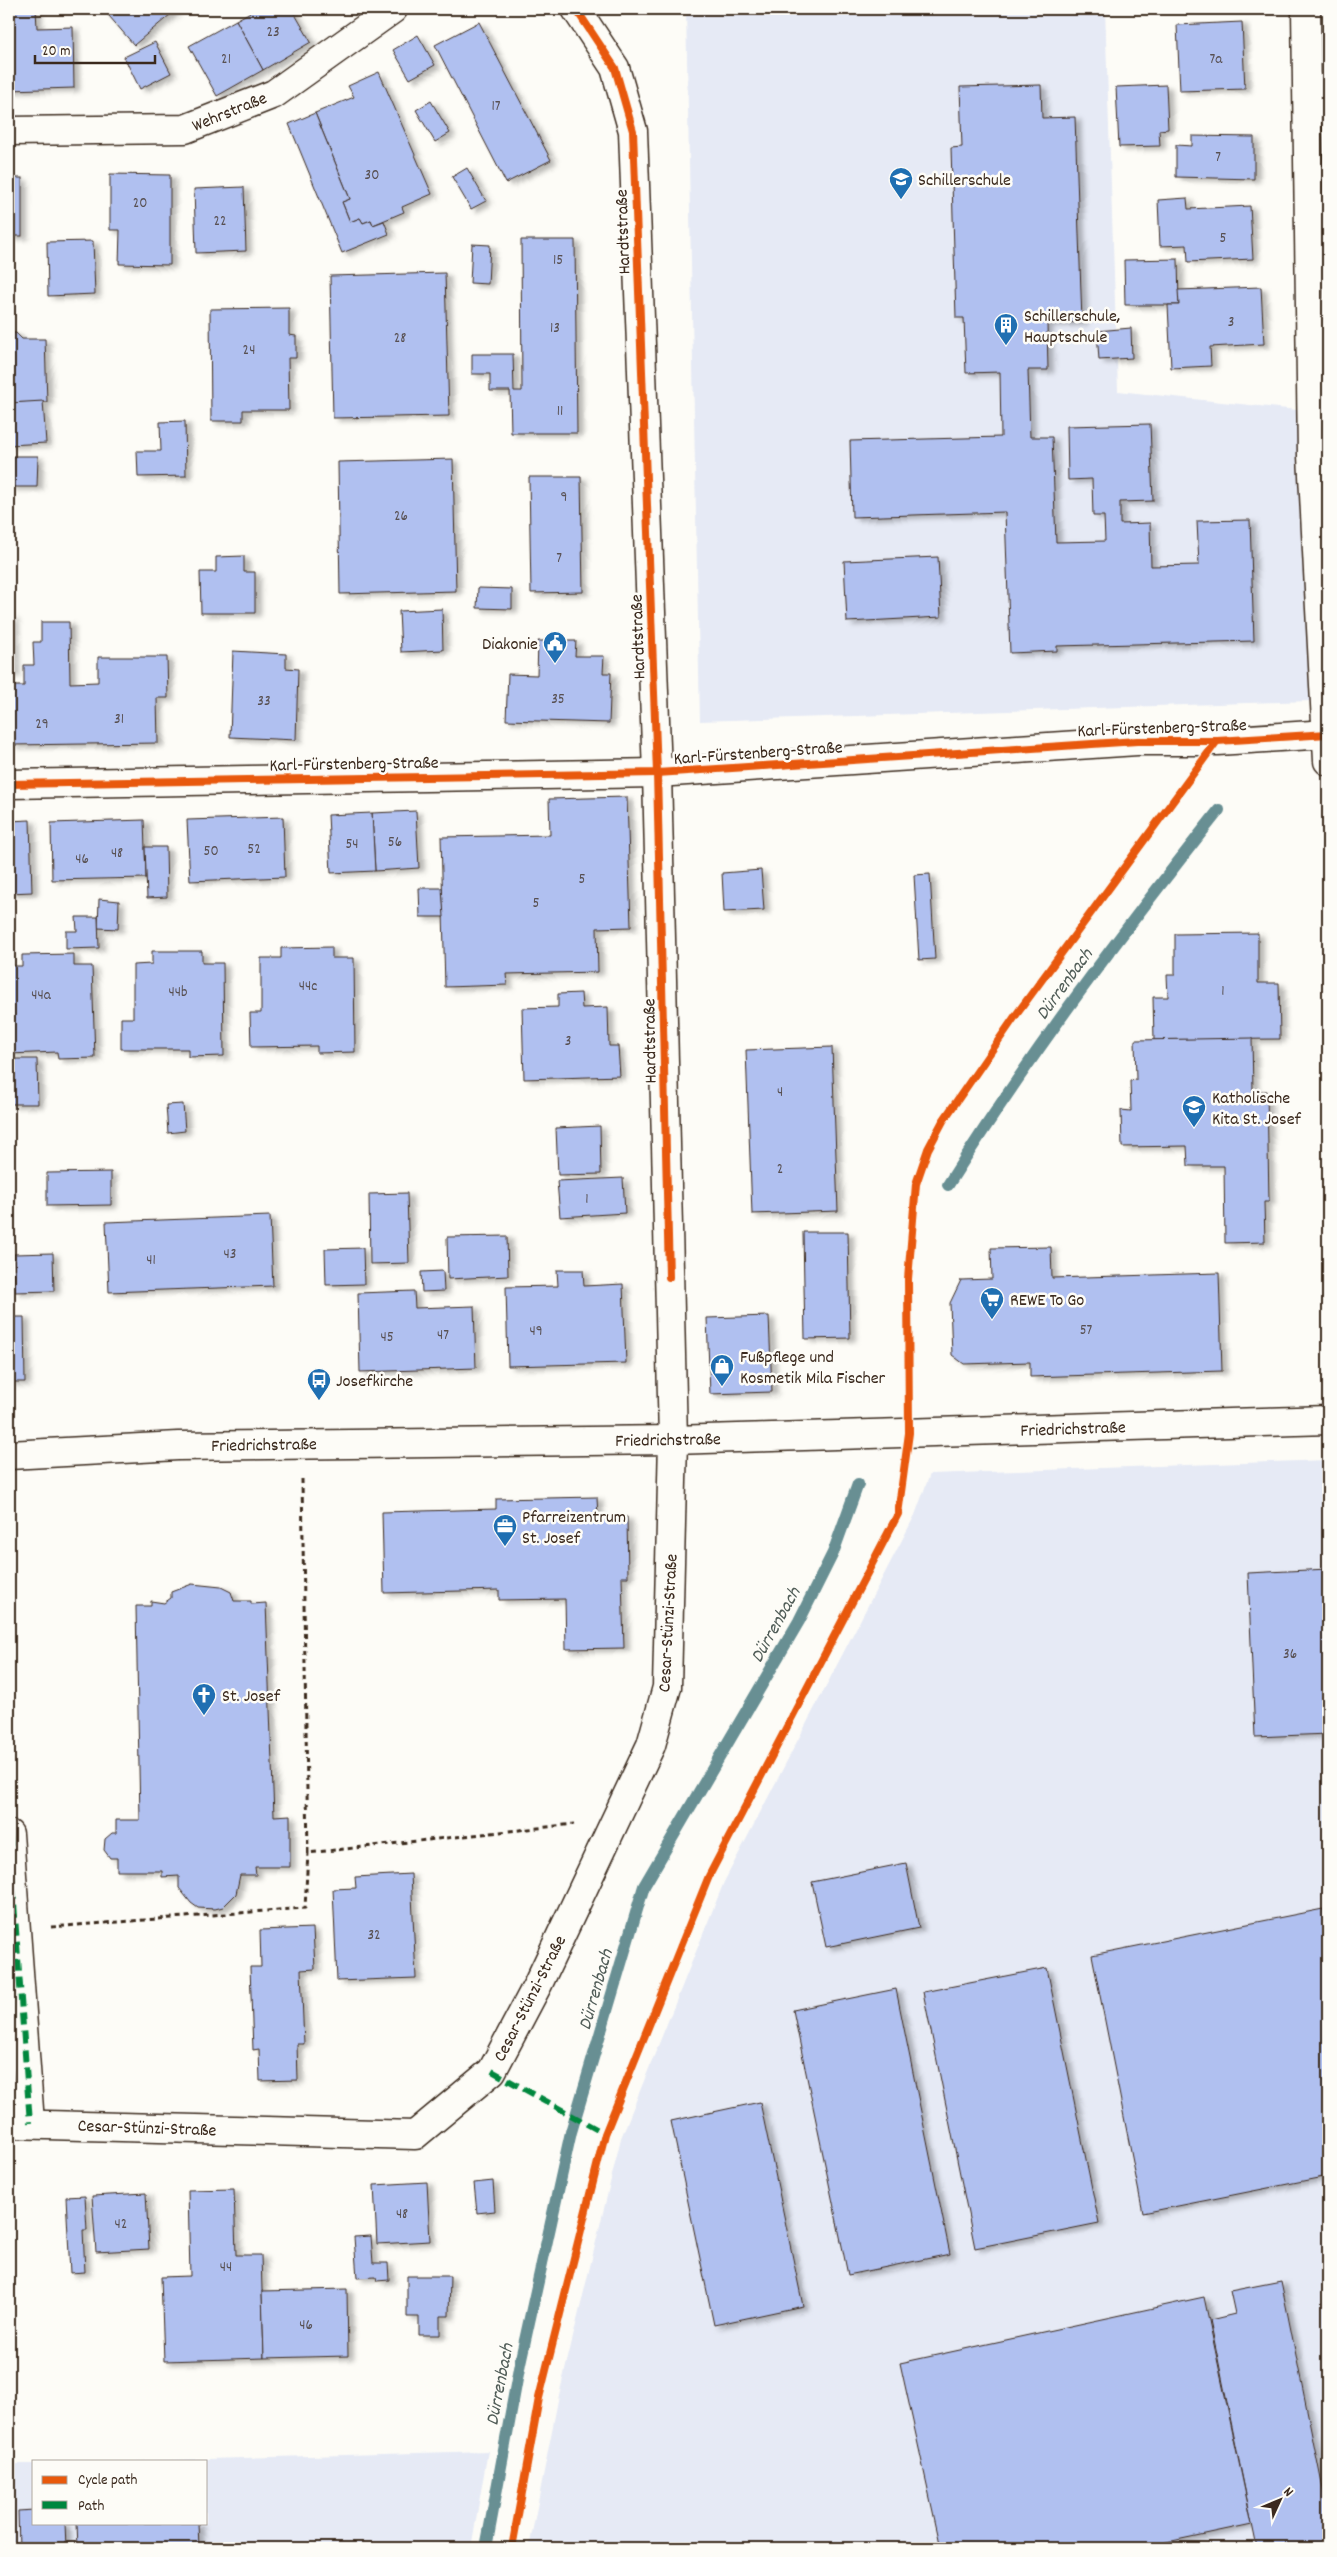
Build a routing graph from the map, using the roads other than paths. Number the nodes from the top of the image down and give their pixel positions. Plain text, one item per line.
1 (393, 9) edge
2 (576, 9) edge
3 (1306, 9) edge
4 (9, 131) edge
5 (1328, 734) edge
6 (1328, 761) edge
7 (657, 773) junction
8 (9, 784) edge
9 (1328, 1420) edge
10 (673, 1440) junction
11 (9, 1455) edge
12 (9, 1834) edge
13 (19, 2123) edge

1 - 4 street, Wehrstraße
2 - 7 street, Hardtstraße
3 - 5 street
5 - 6 street
5 - 7 street, Karl-Fürstenberg-Straße
7 - 8 street, Karl-Fürstenberg-Straße
7 - 10 street, Hardtstraße
9 - 10 street, Friedrichstraße
10 - 11 street, Friedrichstraße
10 - 13 street, Cesar-Stünzi-Straße
12 - 13 street

